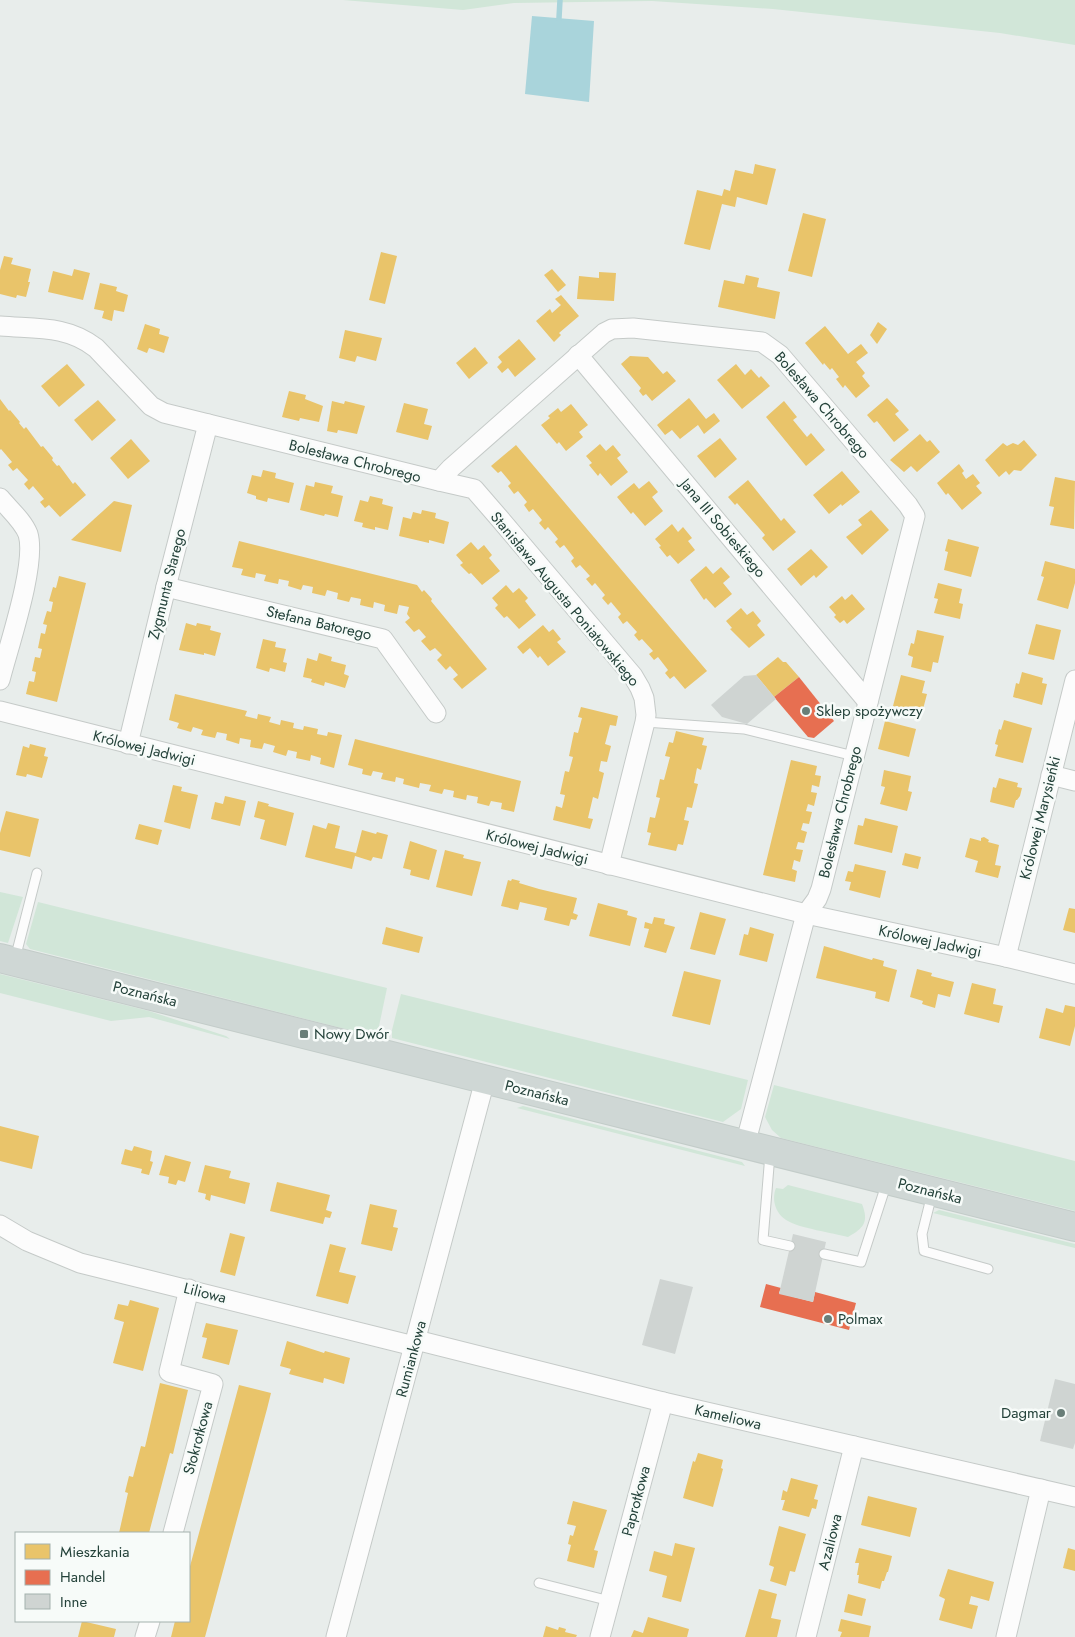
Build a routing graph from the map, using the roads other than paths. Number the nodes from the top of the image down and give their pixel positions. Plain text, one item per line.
1 (0, 326) edge
2 (578, 355) junction
3 (208, 424) junction
4 (439, 482) junction
5 (0, 498) edge
6 (166, 587) junction
7 (0, 680) edge
8 (1075, 680) edge
9 (868, 702) junction
10 (0, 711) edge
11 (436, 713) dead end
12 (645, 722) junction
13 (128, 744) junction
14 (854, 756) junction
15 (1051, 775) junction
16 (1075, 781) edge
17 (609, 865) junction
18 (37, 873) dead end
19 (806, 914) junction
20 (1006, 957) junction
21 (7, 960) edge
22 (1075, 974) edge
23 (485, 1080) junction
24 (758, 1148) junction
25 (888, 1180) junction
26 (933, 1192) junction
27 (0, 1226) edge
28 (1075, 1227) edge
29 (790, 1246) dead end
30 (824, 1254) dead end
31 (988, 1269) dead end
32 (189, 1289) junction
33 (415, 1343) junction
34 (662, 1402) junction
35 (854, 1446) junction
36 (1041, 1489) junction
37 (1075, 1498) edge
38 (173, 1532) edge
39 (539, 1583) dead end
40 (610, 1601) junction
41 (150, 1622) edge
42 (145, 1637) edge
43 (336, 1637) edge
44 (600, 1637) edge
45 (806, 1637) edge
46 (1006, 1637) edge

1 - 3 street, Bolesława Chrobrego
2 - 4 street, Bolesława Chrobrego
2 - 9 street, Jana III Sobieskiego
2 - 9 street, Bolesława Chrobrego
3 - 4 street, Bolesława Chrobrego
3 - 6 street, Zygmunta Starego
4 - 12 street, Stanisława Augusta Poniatowskiego
5 - 7 street
6 - 11 street, Stefana Batorego
6 - 13 street, Zygmunta Starego
8 - 15 street, Królowej Marysieńki
9 - 14 street, Bolesława Chrobrego
10 - 13 street, Królowej Jadwigi
12 - 14 lane
12 - 17 street, Stanisława Augusta Poniatowskiego
13 - 17 street, Królowej Jadwigi
14 - 19 street, Bolesława Chrobrego
15 - 16 street
15 - 20 street, Królowej Marysieńki
17 - 19 street, Królowej Jadwigi
18 - 21 lane
19 - 20 street, Królowej Jadwigi
19 - 24 street, Bolesława Chrobrego
20 - 22 street, Królowej Jadwigi
21 - 23 main road, Poznańska
23 - 24 main road, Poznańska
23 - 33 street, Rumiankowa
24 - 25 main road, Poznańska
24 - 29 lane
25 - 26 main road, Poznańska
25 - 30 lane
26 - 28 main road, Poznańska
26 - 31 lane
27 - 32 street, Liliowa
32 - 33 street, Liliowa
32 - 38 street, Stokrotkowa
33 - 34 street, Kameliowa
33 - 43 street, Rumiankowa
34 - 35 street, Kameliowa
34 - 40 street, Paprotkowa
35 - 36 street, Kameliowa
35 - 45 street, Azaliowa
36 - 37 street, Kameliowa
36 - 46 street
39 - 40 lane
40 - 44 street, Paprotkowa
41 - 42 street

